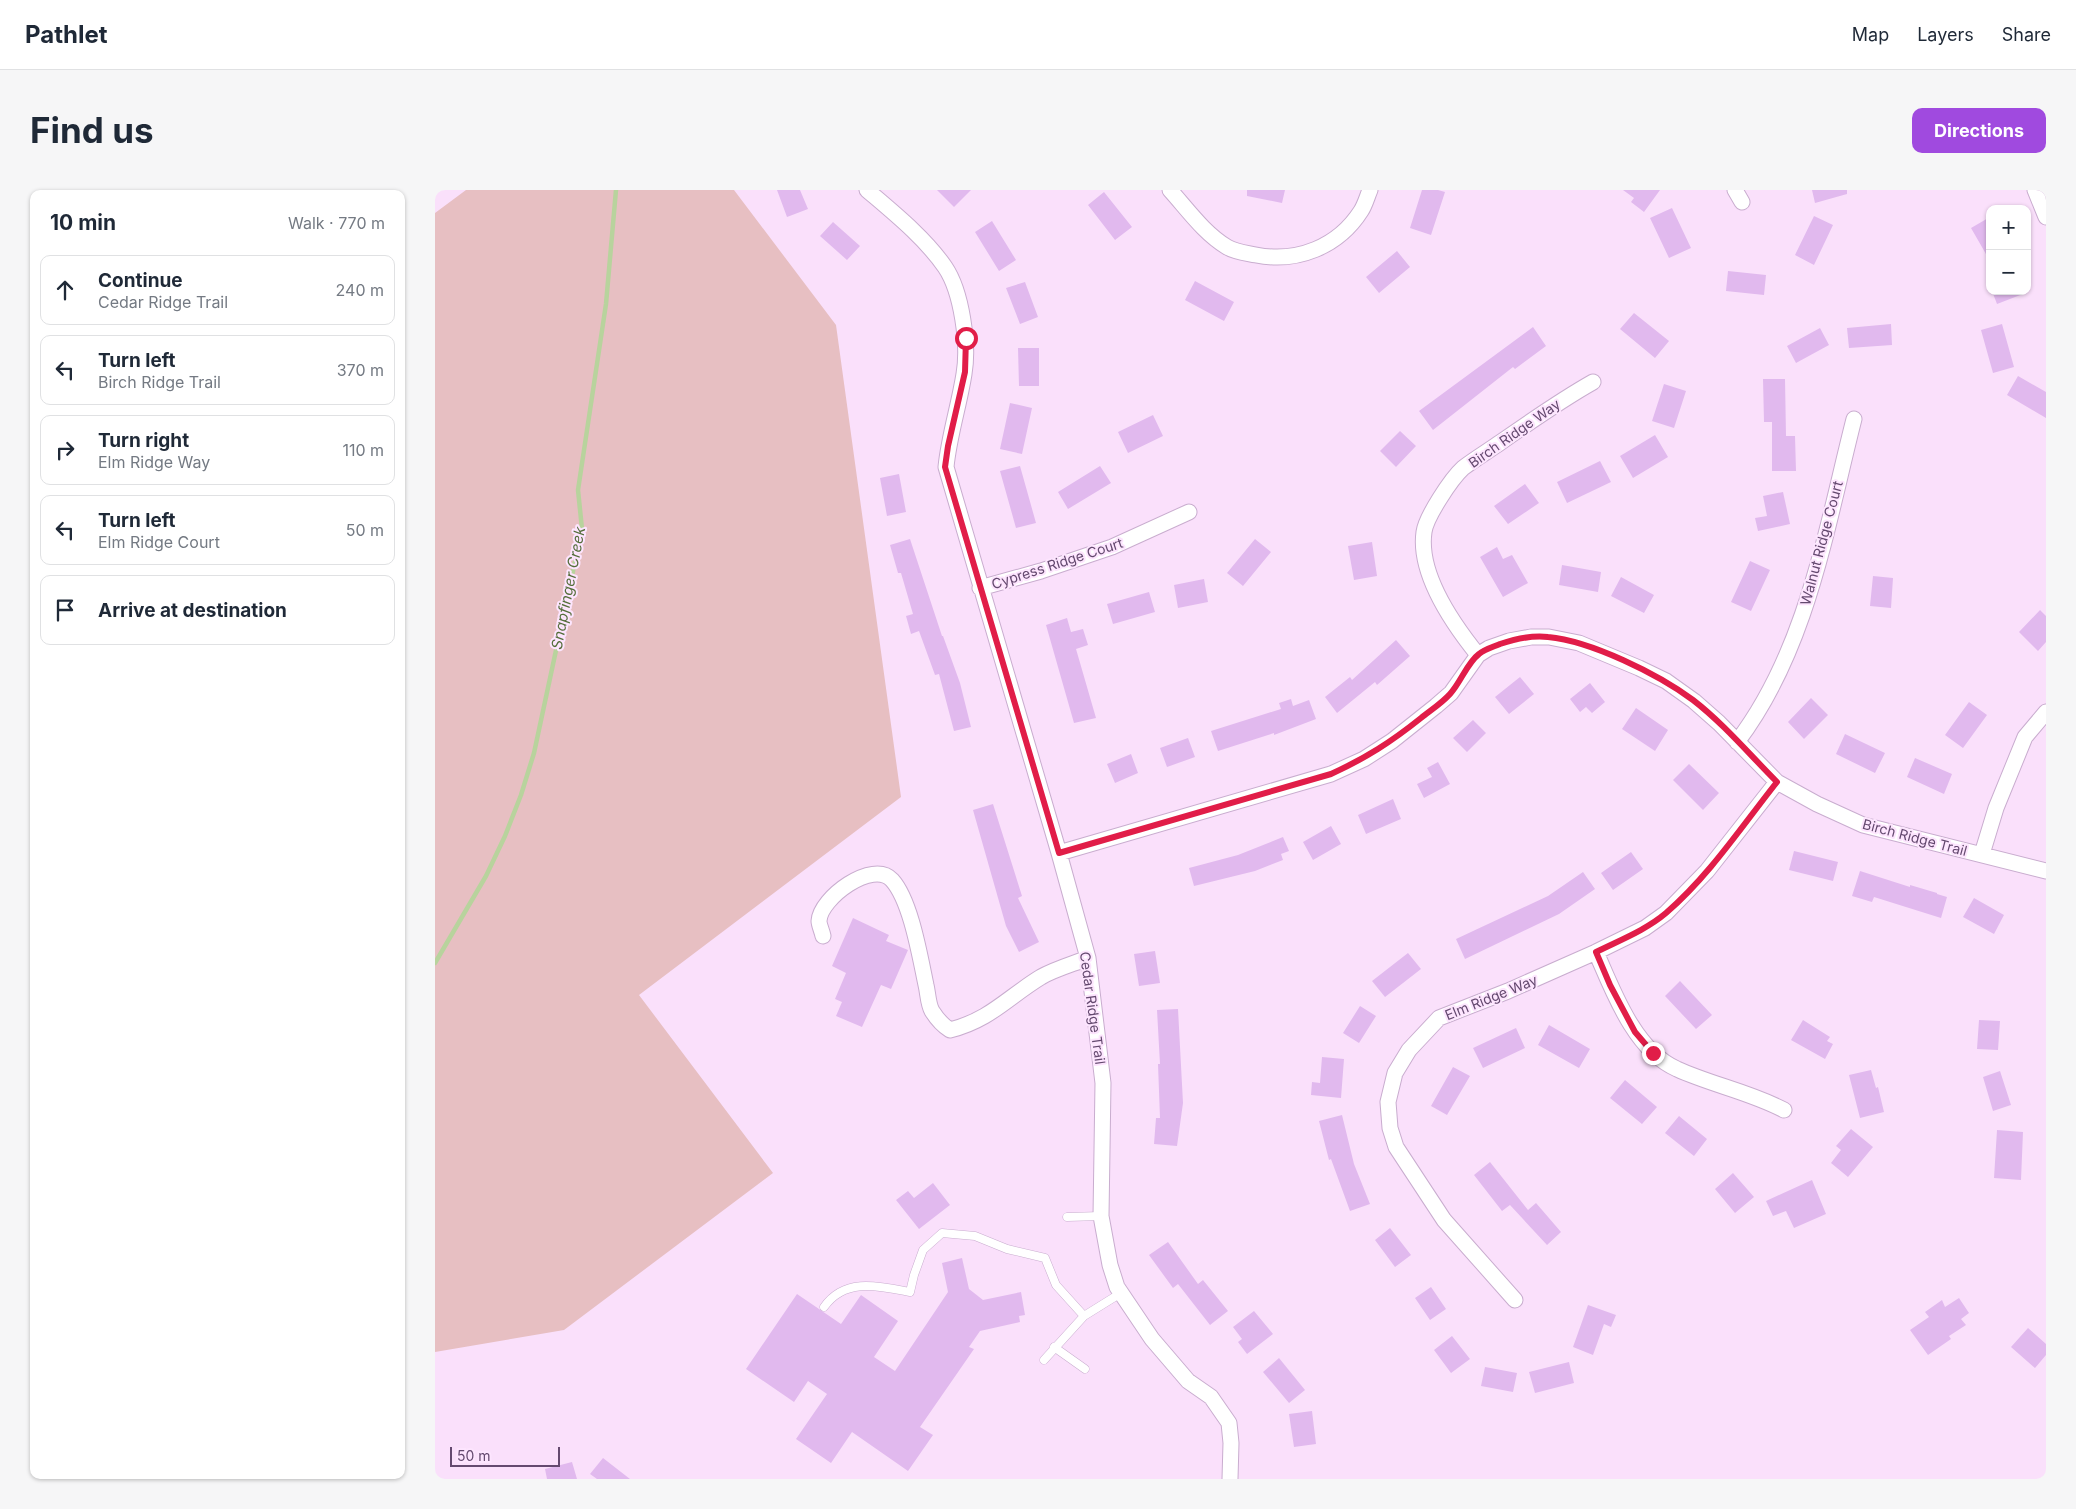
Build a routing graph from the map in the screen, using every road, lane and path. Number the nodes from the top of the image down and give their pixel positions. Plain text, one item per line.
1 (867, 190) edge
2 (1170, 190) edge
3 (1370, 190) edge
4 (2035, 190) edge
5 (2046, 217) edge
6 (1593, 382) dead end
7 (1854, 419) dead end
8 (1189, 512) dead end
9 (980, 588) junction
10 (1478, 654) junction
11 (2046, 712) edge
12 (1737, 742) junction
13 (1777, 782) junction
14 (1059, 853) junction
15 (1983, 854) junction
16 (2046, 871) edge
17 (823, 936) dead end
18 (1596, 952) junction
19 (1088, 958) junction
20 (1784, 1110) dead end
21 (1101, 1216) junction
22 (1067, 1217) dead end
23 (1121, 1293) junction
24 (1515, 1300) dead end
25 (824, 1307) dead end
26 (1084, 1316) junction
27 (1053, 1347) junction
28 (1044, 1360) dead end
29 (1085, 1369) dead end
30 (1230, 1479) edge

1 - 9 street, Cedar Ridge Trail
2 - 3 street
4 - 5 street
6 - 10 street, Birch Ridge Way
7 - 12 street, Walnut Ridge Court
8 - 9 street, Cypress Ridge Court
9 - 14 street, Cedar Ridge Trail
10 - 12 street, Birch Ridge Trail
10 - 14 street
11 - 15 street
12 - 13 street, Birch Ridge Trail
13 - 15 street, Birch Ridge Trail
13 - 18 street, Elm Ridge Way
14 - 19 street, Cedar Ridge Trail
15 - 16 street, Birch Ridge Trail
17 - 19 street
18 - 20 street
18 - 24 street, Elm Ridge Way
19 - 21 street, Cedar Ridge Trail
21 - 22 lane
21 - 23 street, Cedar Ridge Trail
23 - 26 lane
23 - 30 street, Cedar Ridge Trail
25 - 26 lane
26 - 27 lane
27 - 28 lane
27 - 29 lane

